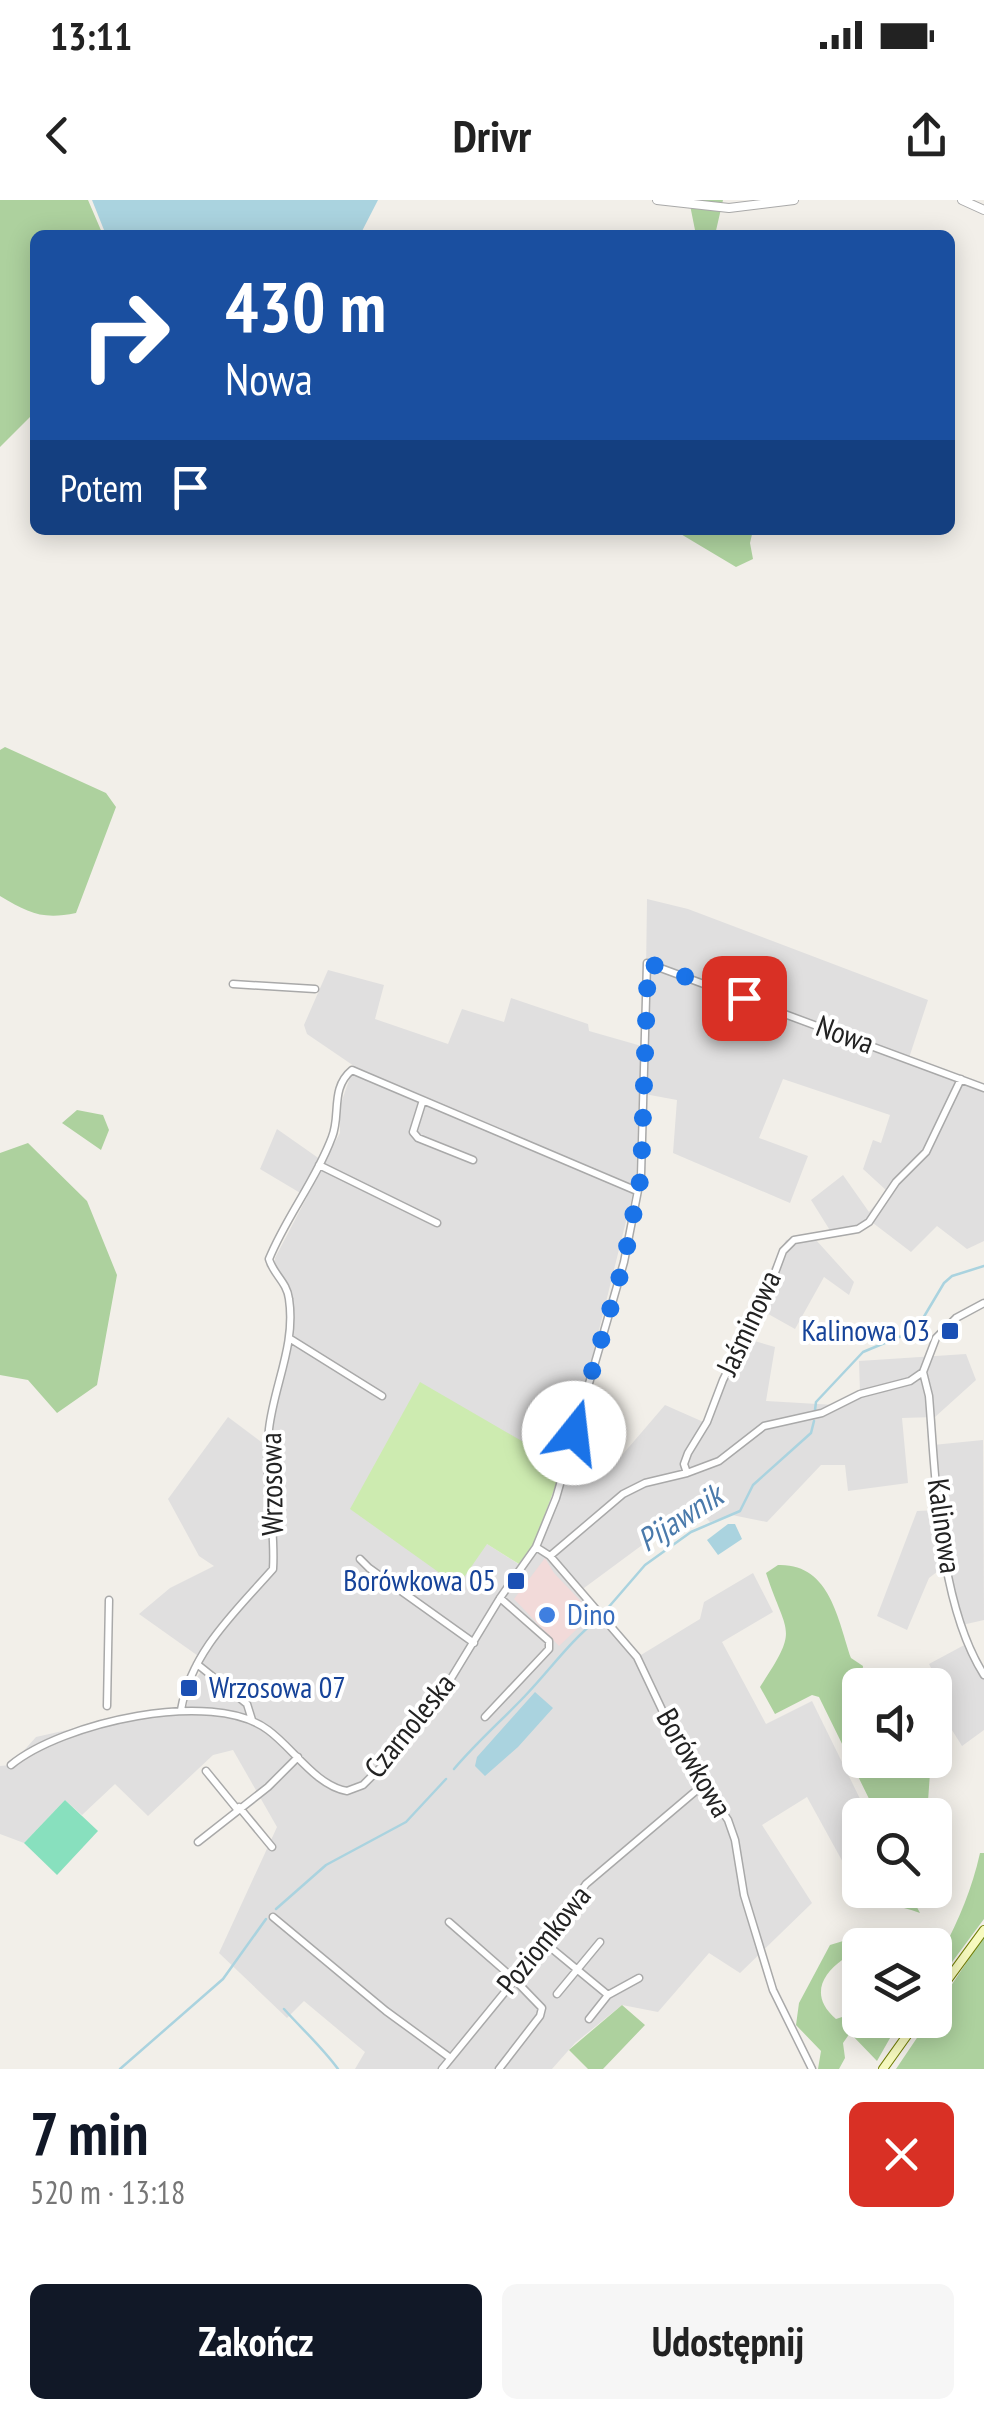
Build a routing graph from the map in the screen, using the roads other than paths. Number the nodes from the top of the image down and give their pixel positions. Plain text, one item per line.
1 (657, 200) edge
2 (794, 200) edge
3 (962, 200) edge
4 (984, 210) edge
5 (233, 984) dead end
6 (315, 989) dead end
7 (962, 1079) junction
8 (984, 1088) edge
9 (423, 1100) junction
10 (472, 1160) dead end
11 (318, 1165) junction
12 (637, 1191) junction
13 (437, 1223) dead end
14 (984, 1302) edge
15 (289, 1338) junction
16 (923, 1372) junction
17 (382, 1396) dead end
18 (687, 1474) junction
19 (536, 1547) junction
20 (550, 1556) junction
21 (360, 1559) dead end
22 (500, 1598) junction
23 (109, 1600) dead end
24 (474, 1643) junction
25 (196, 1664) junction
26 (984, 1675) edge
27 (107, 1706) dead end
28 (181, 1710) junction
29 (486, 1717) dead end
30 (252, 1720) junction
31 (298, 1757) junction
32 (12, 1765) dead end
33 (206, 1770) dead end
34 (704, 1784) junction
35 (238, 1808) junction
36 (198, 1842) dead end
37 (272, 1847) dead end
38 (273, 1917) dead end
39 (448, 1922) dead end
40 (984, 1930) edge
41 (545, 1942) junction
42 (600, 1942) dead end
43 (578, 1970) junction
44 (952, 1974) edge
45 (513, 1978) junction
46 (639, 1978) dead end
47 (557, 1994) dead end
48 (608, 1994) junction
49 (589, 2019) dead end
50 (905, 2038) edge
51 (449, 2056) junction
52 (442, 2069) edge
53 (499, 2069) edge
54 (812, 2069) edge
55 (882, 2069) edge

1 - 2 street
3 - 4 street
5 - 6 street
7 - 8 street, Nowa
7 - 12 street, Nowa
7 - 18 street, Jaśminowa
9 - 10 street
9 - 11 street, Wrzosowa
9 - 12 street, Wrzosowa
11 - 13 street
11 - 15 street, Wrzosowa
12 - 19 street, Nowa
14 - 16 street
15 - 17 street
15 - 25 street, Wrzosowa
16 - 18 street
16 - 26 street, Kalinowa
18 - 20 street
19 - 20 street, Borówkowa
19 - 22 street, Czarnoleska
20 - 34 street, Borówkowa
21 - 24 street, Czarnoleska
22 - 24 street, Czarnoleska
22 - 29 street
23 - 27 street
24 - 31 street, Czarnoleska
25 - 28 street, Wrzosowa
25 - 30 street
28 - 30 street
28 - 32 street
30 - 31 street, Czarnoleska
31 - 35 street
33 - 35 street
34 - 41 street, Poziomkowa
34 - 54 street, Borówkowa
35 - 36 street
35 - 37 street
38 - 51 street
39 - 45 street
40 - 44 main road
41 - 43 street
41 - 45 street, Poziomkowa
42 - 43 street
43 - 47 street
43 - 48 street
45 - 51 street, Poziomkowa
45 - 53 street
46 - 48 street
48 - 49 street
50 - 55 main road
51 - 52 street, Poziomkowa

